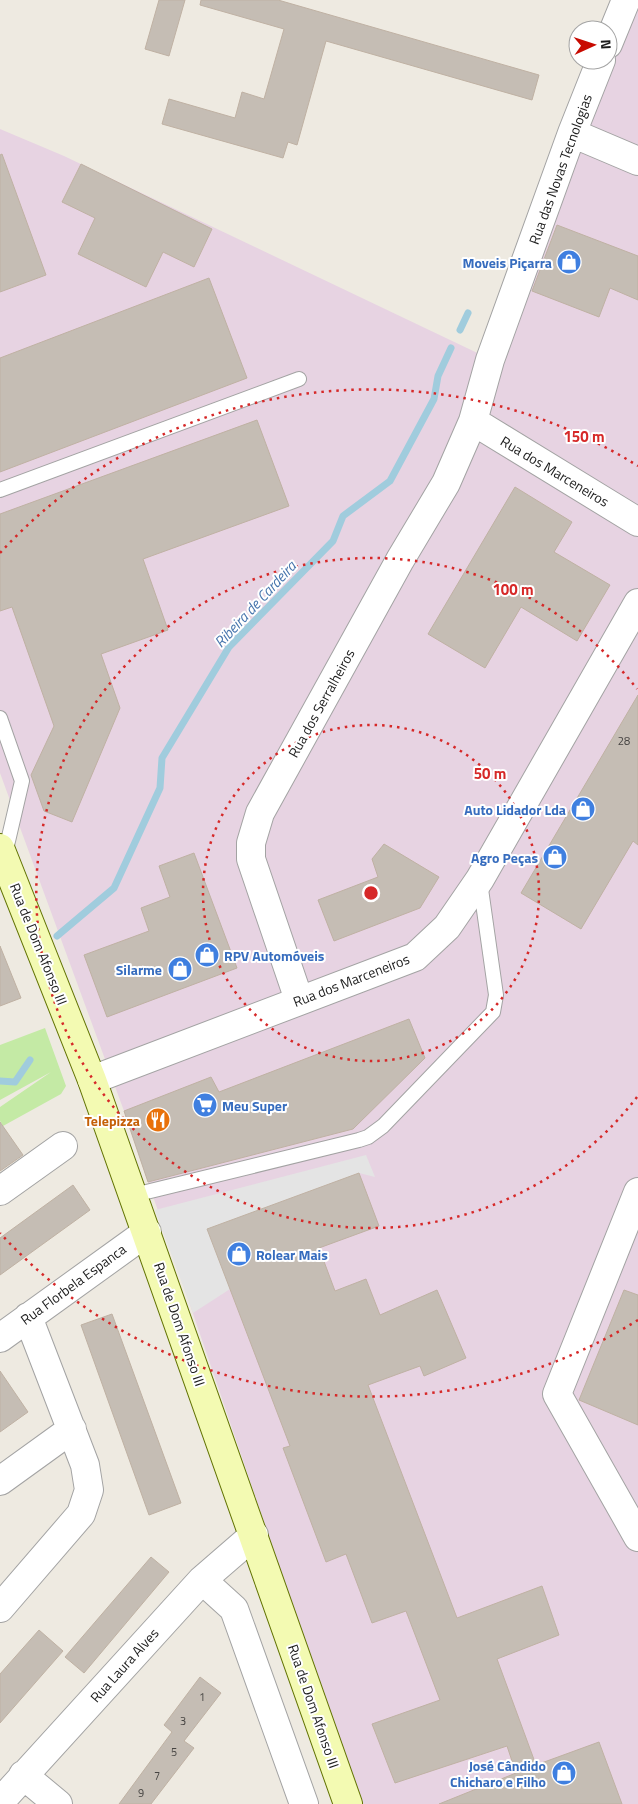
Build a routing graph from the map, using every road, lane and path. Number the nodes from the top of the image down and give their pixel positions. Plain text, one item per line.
1 (626, 0) edge
2 (618, 20) edge
3 (597, 70) edge
4 (572, 133) junction
5 (638, 161) edge
6 (299, 379) dead end
7 (473, 421) junction
8 (0, 490) edge
9 (638, 522) edge
10 (638, 603) edge
11 (0, 718) edge
12 (2, 853) edge
13 (480, 879) junction
14 (299, 1000) junction
15 (92, 1080) junction
16 (64, 1146) dead end
17 (0, 1191) edge
18 (638, 1192) edge
19 (134, 1194) junction
20 (147, 1232) junction
21 (28, 1317) junction
22 (0, 1338) edge
23 (72, 1429) junction
24 (0, 1481) edge
25 (254, 1535) junction
26 (638, 1537) edge
27 (202, 1580) junction
28 (0, 1608) edge
29 (23, 1775) junction
30 (0, 1802) edge
31 (58, 1804) edge
32 (304, 1804) edge
33 (348, 1804) edge

1 - 2 street
3 - 4 street, Rua das Novas Tecnologias
4 - 5 street
4 - 7 street, Rua das Novas Tecnologias
6 - 8 lane
7 - 9 street, Rua dos Marceneiros
7 - 14 street, Rua dos Serralheiros
10 - 13 street, Rua dos Marceneiros
11 - 12 lane
12 - 15 main road, Rua de Dom Afonso III
13 - 14 street, Rua dos Marceneiros
13 - 19 lane
14 - 15 street, Rua dos Marceneiros
15 - 19 main road, Rua de Dom Afonso III
16 - 17 street
18 - 26 street
19 - 20 main road, Rua de Dom Afonso III
20 - 21 street, Rua Florbela Espanca
20 - 25 main road, Rua de Dom Afonso III
21 - 22 street, Rua Florbela Espanca
21 - 23 street
23 - 24 street
23 - 28 street
25 - 27 street, Rua Laura Alves
25 - 33 main road, Rua de Dom Afonso III
27 - 29 street, Rua Laura Alves
27 - 32 street
29 - 30 street, Rua Laura Alves
29 - 31 street

